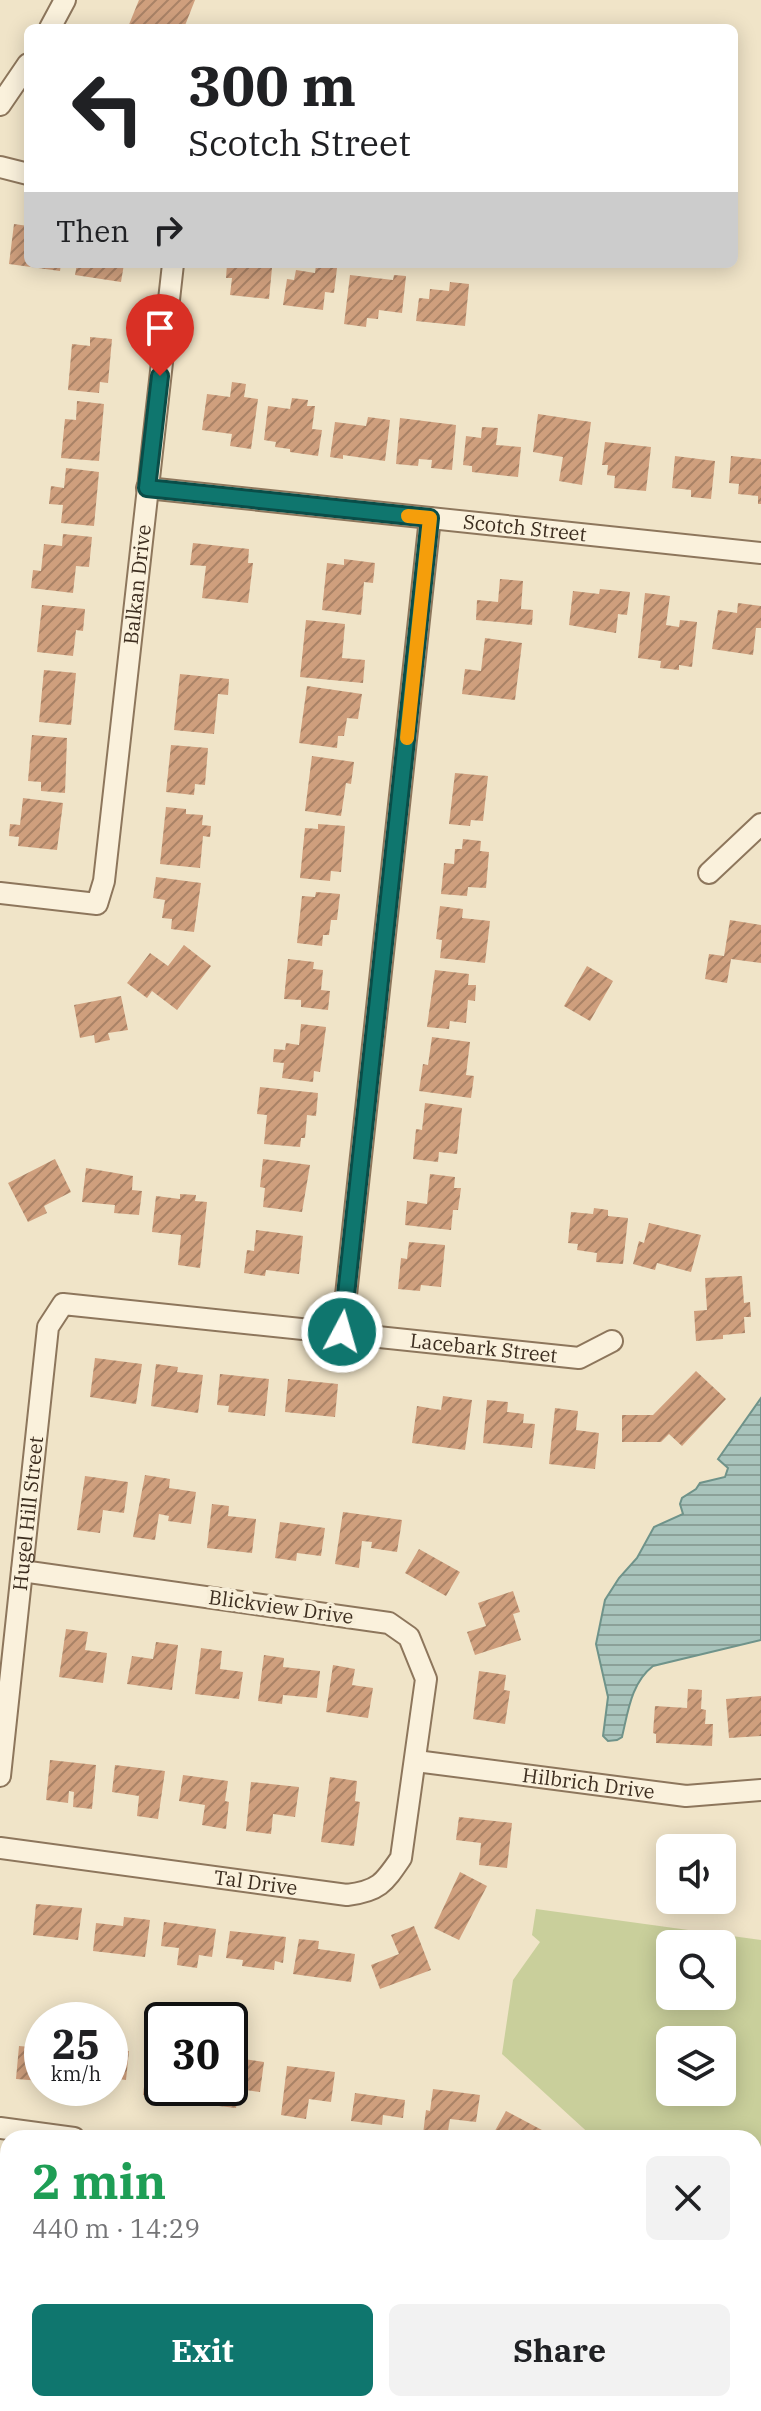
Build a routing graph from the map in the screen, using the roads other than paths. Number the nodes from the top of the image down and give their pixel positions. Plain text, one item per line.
1 (65, 0) edge
2 (52, 24) edge
3 (24, 70) edge
4 (0, 105) edge
5 (0, 167) edge
6 (24, 173) edge
7 (173, 268) edge
8 (147, 488) junction
9 (430, 518) junction
10 (761, 553) edge
11 (761, 824) edge
12 (709, 873) dead end
13 (0, 893) edge
14 (63, 1304) joint
15 (342, 1332) junction
16 (612, 1341) dead end
17 (22, 1571) junction
18 (416, 1761) junction
19 (0, 1776) edge
20 (761, 1790) edge
21 (0, 1848) edge

1 - 2 street
3 - 4 street
5 - 6 street
7 - 8 street, Balkan Drive
8 - 9 street, Scotch Street
8 - 13 street, Balkan Drive
9 - 10 street, Scotch Street
9 - 15 street
11 - 12 street
14 - 15 street, Lacebark Street
14 - 17 street, Hugel Hill Street
15 - 16 street, Lacebark Street
17 - 18 street, Blickview Drive
17 - 19 street, Hugel Hill Street
18 - 20 street, Hilbrich Drive
18 - 21 street, Tal Drive

